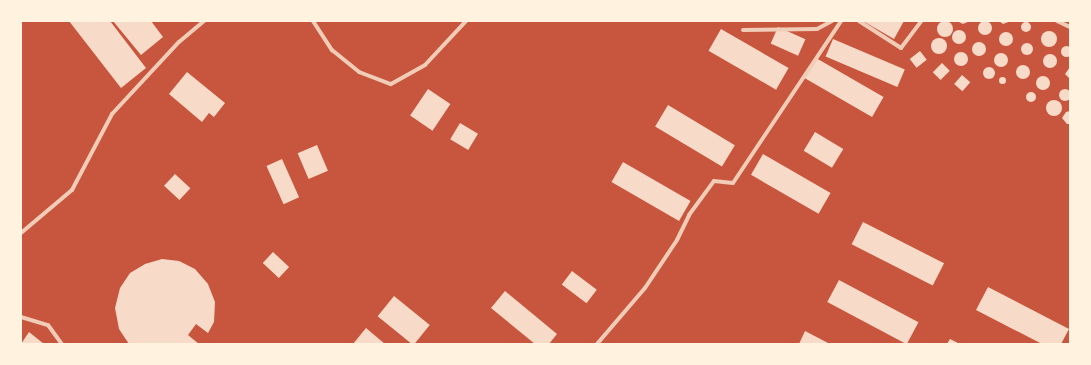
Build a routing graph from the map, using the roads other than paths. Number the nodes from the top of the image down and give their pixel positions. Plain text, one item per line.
1 (204, 21) edge
2 (313, 21) edge
3 (466, 21) edge
4 (832, 21) edge
5 (841, 21) edge
6 (859, 21) edge
7 (921, 21) edge
8 (1057, 21) edge
9 (1070, 27) edge
10 (743, 30) dead end
11 (21, 233) edge
12 (21, 317) edge
13 (62, 344) edge
14 (597, 344) edge

1 - 11 street
2 - 3 street
4 - 10 street
5 - 14 street
6 - 7 street
8 - 9 street
12 - 13 street

